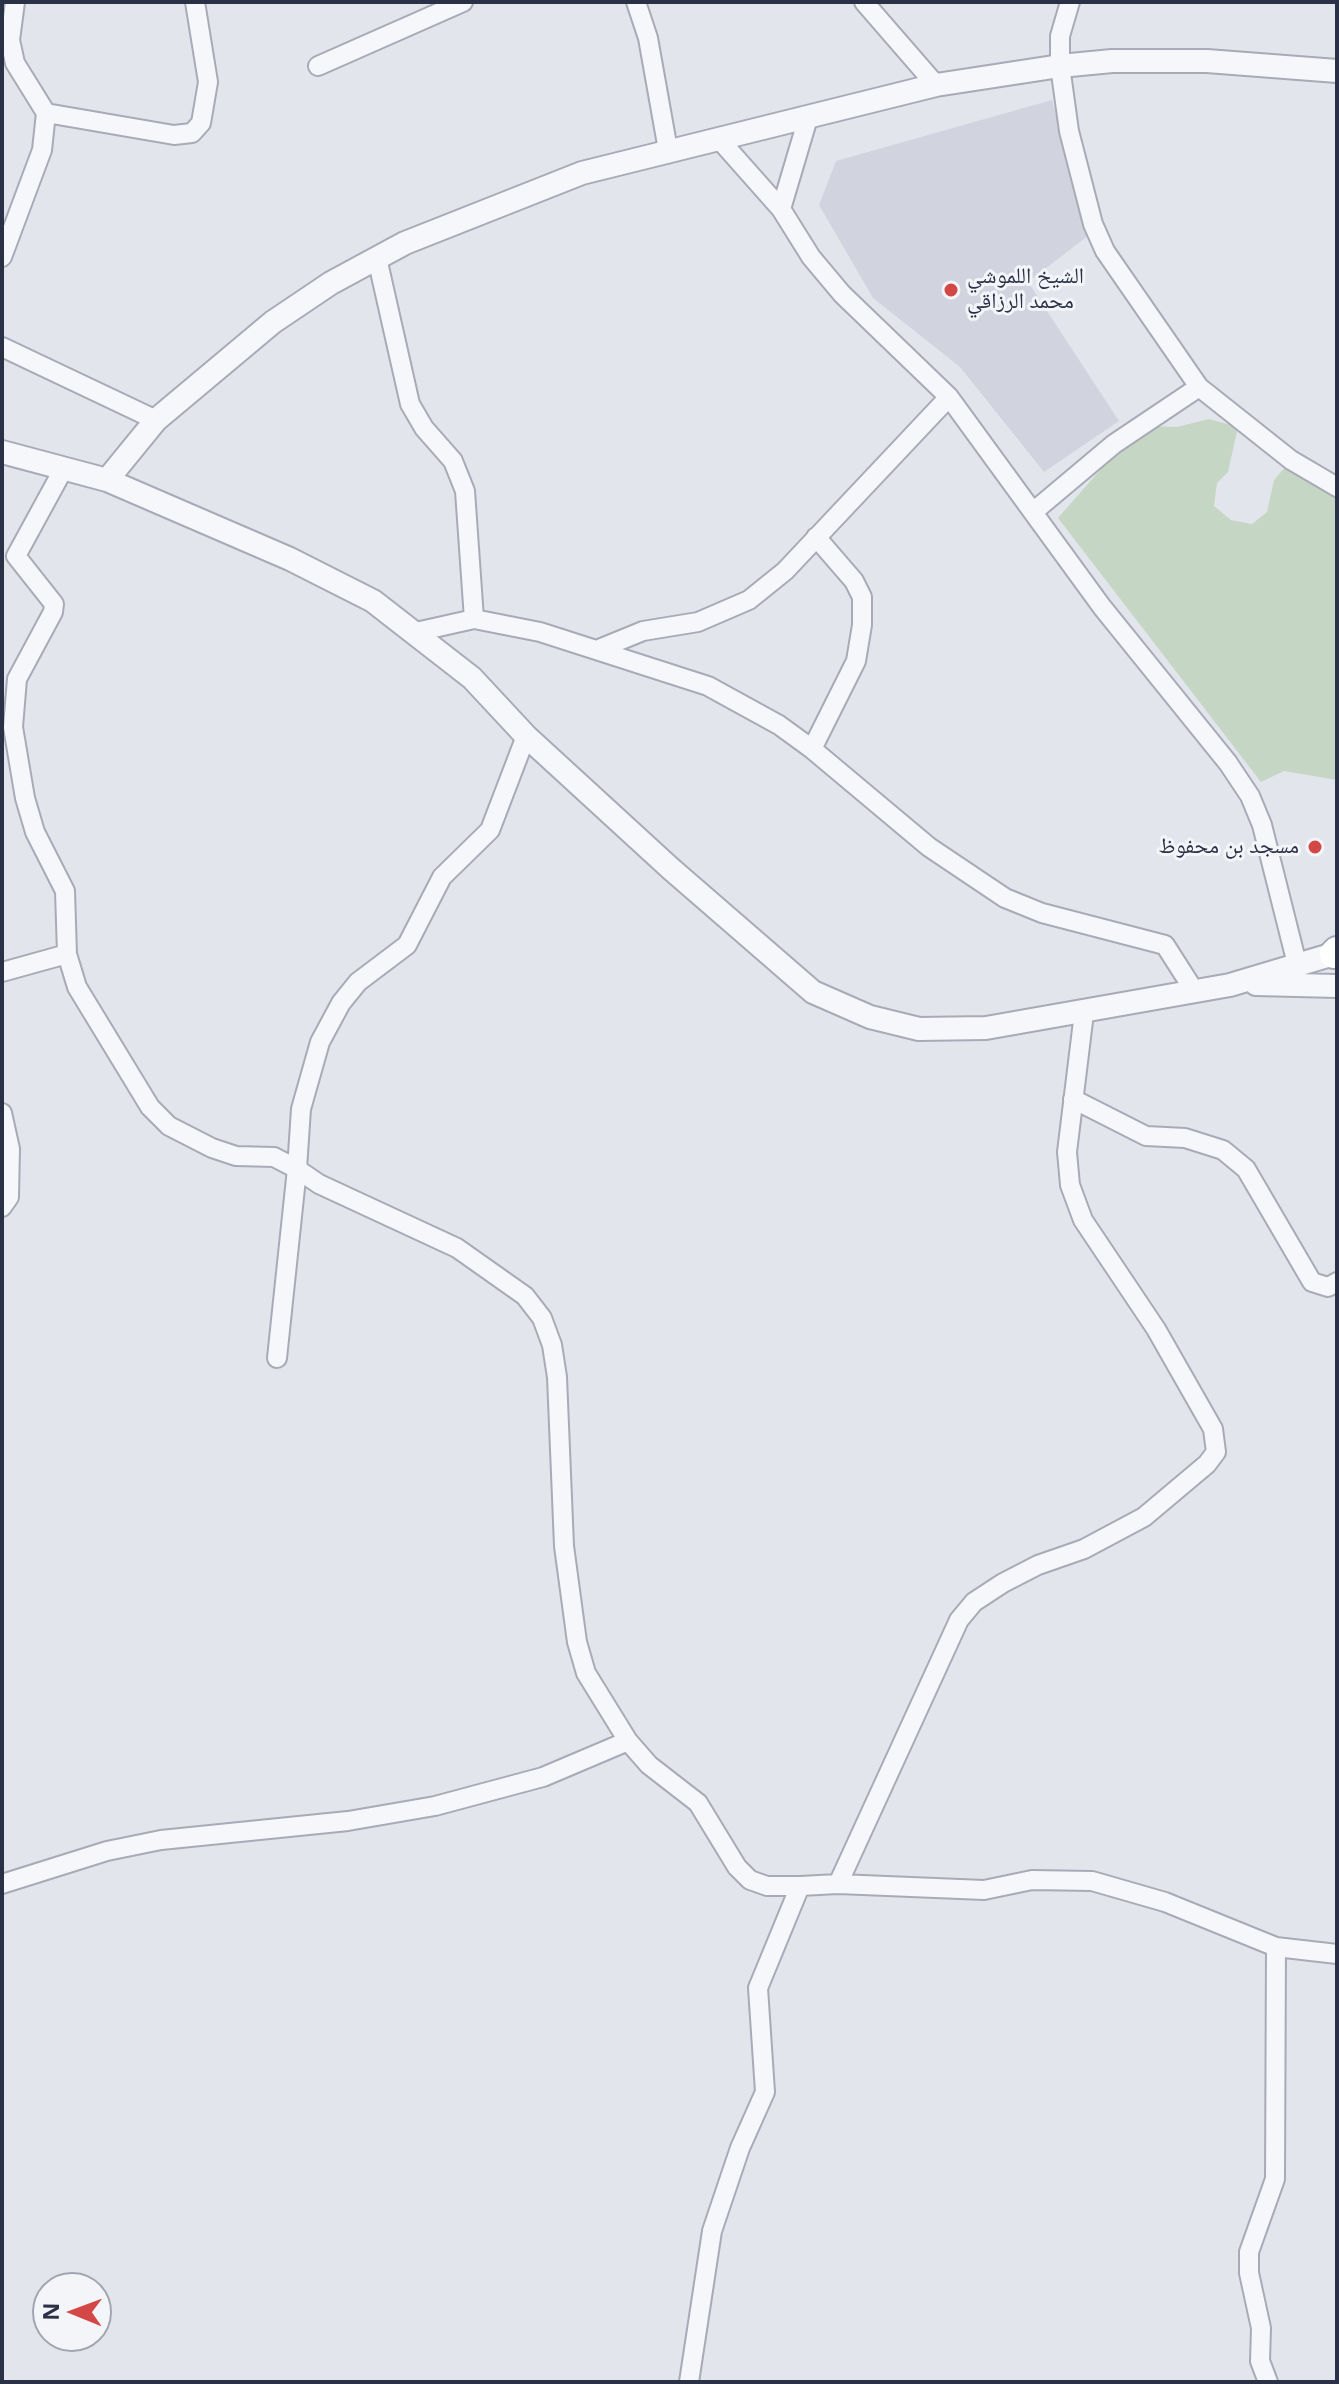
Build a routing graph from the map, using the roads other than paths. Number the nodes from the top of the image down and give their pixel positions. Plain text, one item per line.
1 (15, 2) edge
2 (195, 2) edge
3 (463, 2) edge
4 (636, 2) edge
5 (864, 2) edge
6 (1070, 2) edge
7 (318, 66) dead end
8 (1060, 66) junction
9 (1337, 71) edge
10 (936, 85) junction
11 (46, 113) junction
12 (808, 118) junction
13 (719, 139) junction
14 (668, 150) junction
15 (781, 209) junction
16 (2, 257) edge
17 (377, 258) junction
18 (2, 347) edge
19 (1199, 387) junction
20 (949, 397) junction
21 (156, 420) junction
22 (2, 452) edge
23 (64, 468) junction
24 (107, 480) junction
25 (1337, 487) edge
26 (1033, 512) junction
27 (816, 537) junction
28 (474, 619) junction
29 (416, 632) junction
30 (599, 649) junction
31 (16, 690) junction
32 (2, 706) edge
33 (526, 736) junction
34 (812, 749) junction
35 (1336, 953) edge
36 (67, 954) junction
37 (1297, 964) junction
38 (2, 972) edge
39 (1230, 985) junction
40 (1337, 986) edge
41 (1195, 992) junction
42 (1084, 1013) junction
43 (1073, 1099) junction
44 (2, 1113) edge
45 (297, 1169) junction
46 (2, 1207) edge
47 (1337, 1282) edge
48 (277, 1358) dead end
49 (628, 1741) junction
50 (2, 1884) edge
51 (838, 1884) junction
52 (800, 1886) junction
53 (1276, 1947) junction
54 (1337, 1954) edge
55 (689, 2382) edge
56 (1268, 2382) edge

1 - 11 street
2 - 11 street
3 - 7 street
4 - 14 street
5 - 10 street
6 - 8 street
8 - 9 street
8 - 10 street
8 - 19 street
10 - 12 street
11 - 16 street
12 - 13 street
12 - 15 street
13 - 14 street
13 - 15 street
14 - 17 street
15 - 20 street
17 - 21 street
17 - 28 street
18 - 21 street
19 - 25 street
19 - 26 street
20 - 26 street
20 - 27 street
21 - 24 street
22 - 23 street
23 - 24 street
23 - 31 street
24 - 29 street
26 - 37 street
27 - 30 street
27 - 34 street
28 - 29 street
28 - 30 street
29 - 33 street
30 - 34 street
31 - 32 street
31 - 36 street
33 - 42 street
33 - 45 street
34 - 41 street
35 - 37 street
36 - 38 street
36 - 45 street
37 - 39 street
39 - 40 street
39 - 41 street
41 - 42 street
42 - 43 street
43 - 47 street
43 - 51 street
44 - 46 street
45 - 48 street
45 - 49 street
49 - 50 street
49 - 52 street
51 - 52 street
51 - 53 street
52 - 55 street
53 - 54 street
53 - 56 street

